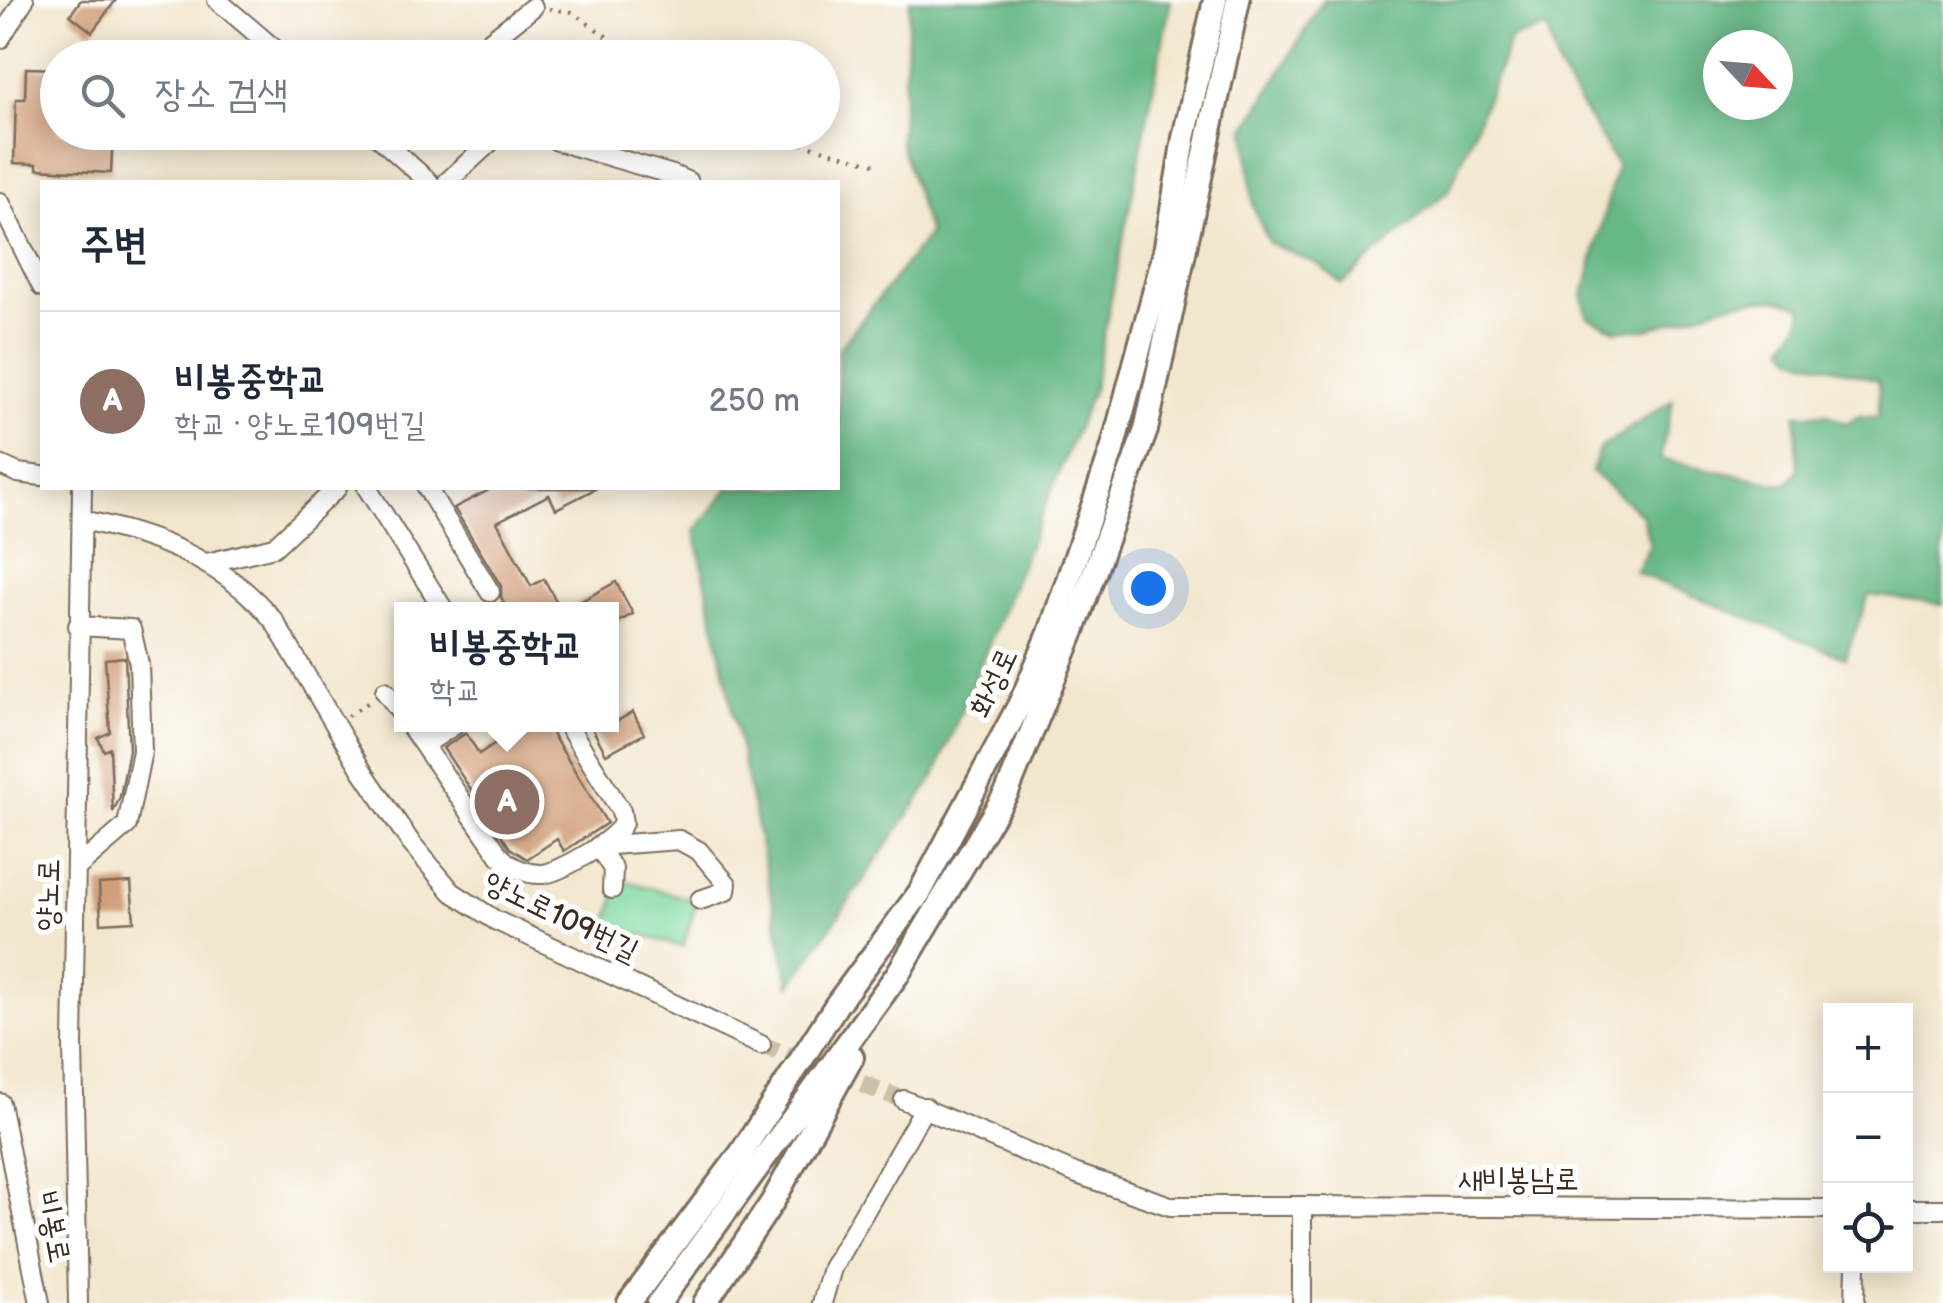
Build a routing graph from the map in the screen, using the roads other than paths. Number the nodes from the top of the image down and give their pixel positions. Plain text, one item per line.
1 (24, 0) edge
2 (217, 0) edge
3 (1215, 0) edge
4 (1238, 0) edge
5 (533, 7) road end
6 (0, 39) edge
7 (264, 40) edge
8 (491, 40) edge
9 (395, 150) edge
10 (482, 150) edge
11 (586, 150) edge
12 (426, 180) edge
13 (450, 180) edge
14 (683, 180) edge
15 (0, 202) edge
16 (40, 283) edge
17 (0, 465) edge
18 (40, 476) edge
19 (82, 490) edge
20 (335, 490) edge
21 (368, 490) edge
22 (430, 490) edge
23 (82, 520) junction
24 (207, 563) junction
25 (490, 592) dead end
26 (439, 602) edge
27 (78, 626) junction
28 (385, 691) dead end
29 (394, 704) edge
30 (415, 732) edge
31 (444, 732) edge
32 (572, 732) edge
33 (424, 745) junction
34 (598, 846) junction
35 (78, 866) junction
36 (612, 889) dead end
37 (700, 900) dead end
38 (896, 975) junction
39 (761, 1045) tunnel mouth
40 (904, 1100) tunnel mouth
41 (0, 1103) edge
42 (925, 1107) junction
43 (1302, 1206) junction
44 (1823, 1209) edge
45 (1913, 1209) edge
46 (1943, 1210) edge
47 (1856, 1273) edge
48 (40, 1303) edge
49 (78, 1303) edge
50 (629, 1303) edge
51 (659, 1303) edge
52 (705, 1303) edge
53 (822, 1303) edge
54 (1302, 1303) edge
55 (1855, 1303) edge

1 - 6 street
2 - 7 street
3 - 50 main road, 화성로
4 - 38 main road, 화성로
5 - 8 street
9 - 12 street
10 - 13 street
11 - 14 street
15 - 16 street
17 - 18 street
19 - 23 street, 양노로
20 - 24 street
21 - 26 street
22 - 25 street
23 - 24 street, 양노로109번길
23 - 27 street, 양노로
24 - 39 street, 양노로109번길
27 - 35 street, 양노로
27 - 35 street
28 - 29 street
30 - 33 street
31 - 33 street
32 - 34 street
33 - 34 street
34 - 36 street
34 - 37 street
35 - 49 street, 양노로
38 - 51 main road, 화성로
38 - 52 main road
40 - 42 street
41 - 48 street, 비봉로
42 - 43 street
42 - 53 street
43 - 44 street, 새비봉남로
43 - 54 street
45 - 46 street
47 - 55 street

